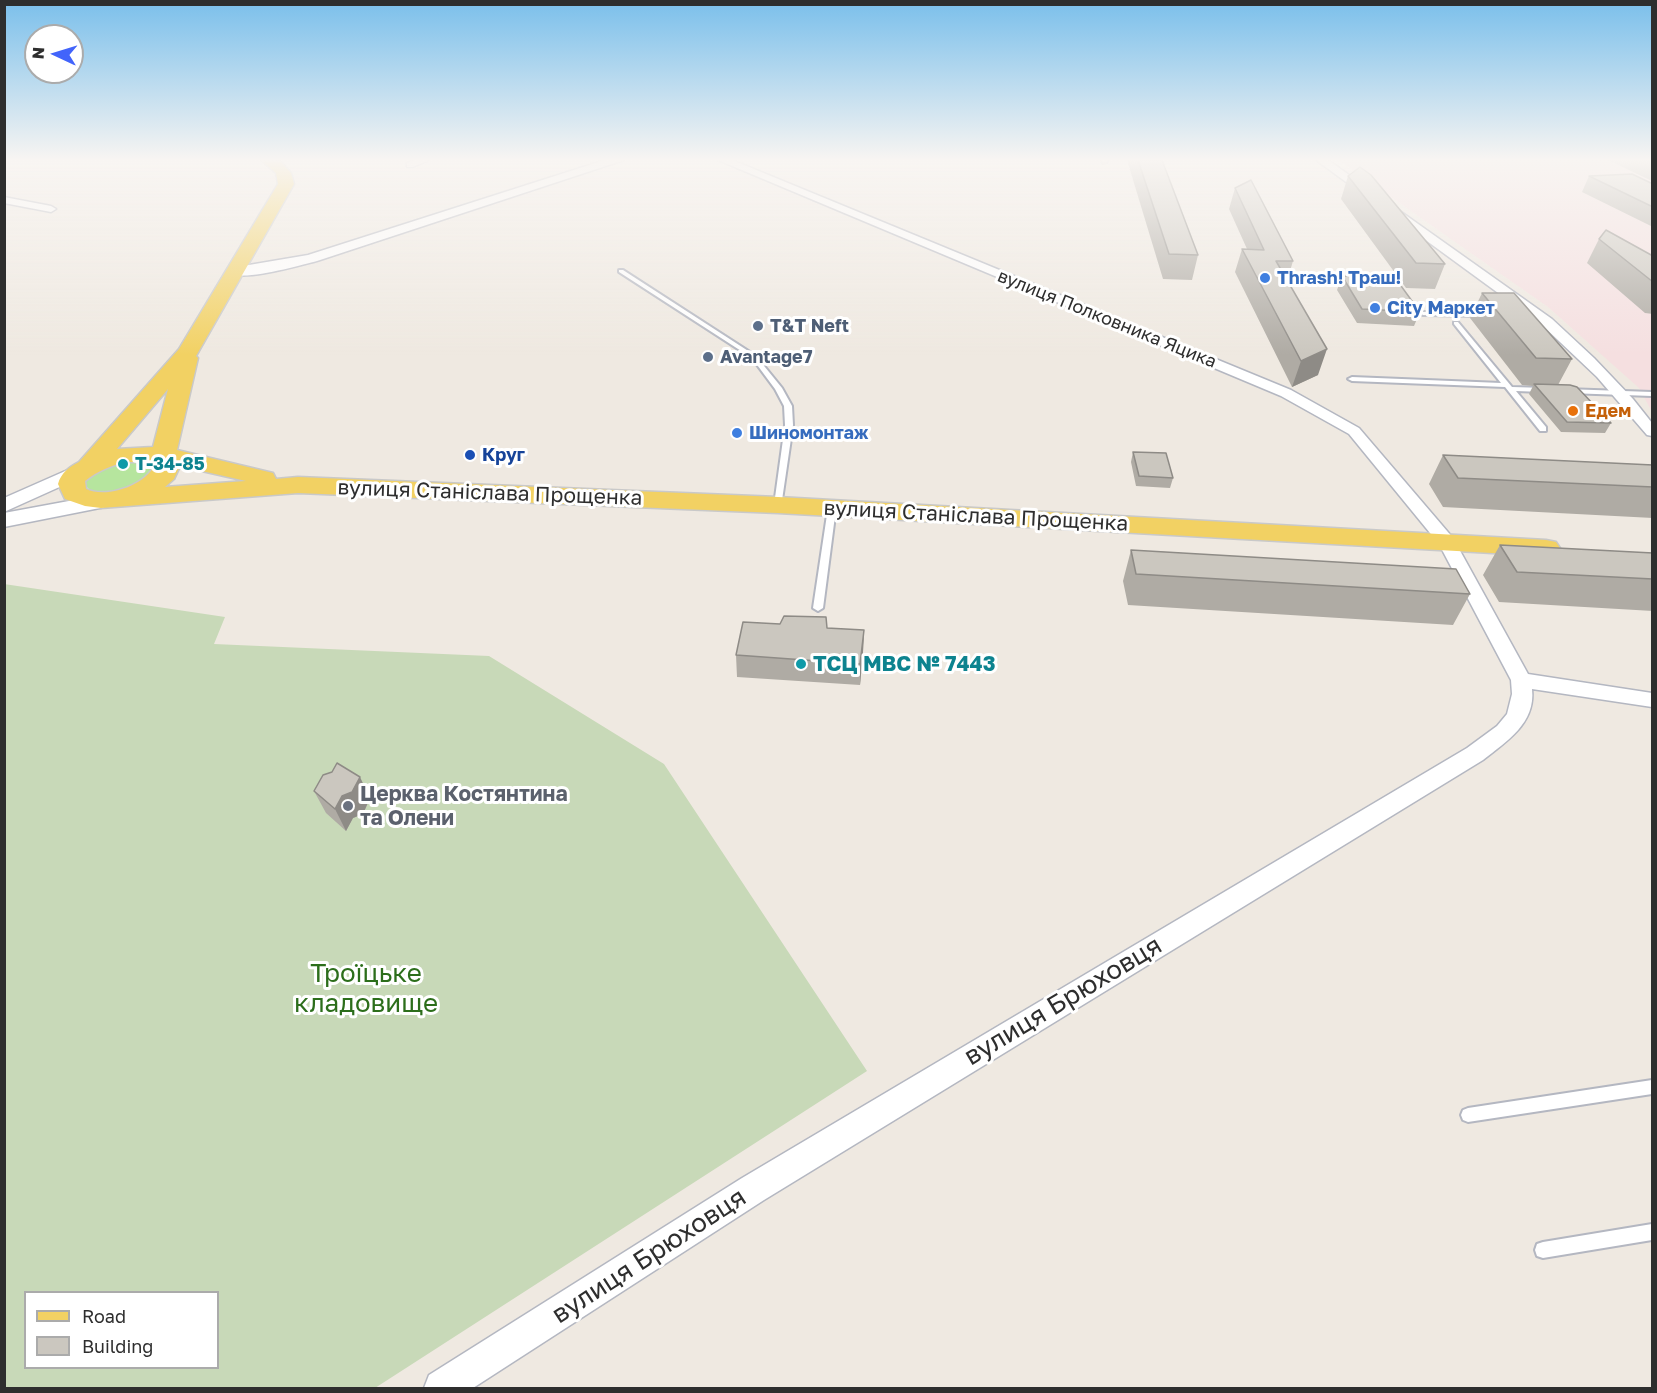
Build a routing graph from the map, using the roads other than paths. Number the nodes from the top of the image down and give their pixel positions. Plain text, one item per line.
1 (263, 225) edge
2 (413, 225) edge
3 (880, 225) edge
4 (1410, 225) edge
5 (621, 271) dead end
6 (237, 272) junction
7 (1423, 312) dead end
8 (1492, 314) edge
9 (1456, 323) dead end
10 (188, 352) junction
11 (1352, 379) dead end
12 (1509, 387) junction
13 (1622, 393) junction
14 (1653, 394) edge
15 (1543, 429) dead end
16 (1653, 432) edge
17 (163, 455) junction
18 (88, 466) junction
19 (298, 485) junction
20 (112, 499) junction
21 (778, 505) junction
22 (4, 506) edge
23 (832, 508) junction
24 (4, 520) edge
25 (1447, 542) junction
26 (1573, 549) edge
27 (818, 608) dead end
28 (1521, 680) junction
29 (1653, 700) edge
30 (1653, 1087) edge
31 (1468, 1115) dead end
32 (1653, 1232) edge
33 (1543, 1250) dead end
34 (442, 1389) edge

1 - 6 main road
2 - 6 street
3 - 25 street, вулиця Полковника Яцика
4 - 13 street
5 - 21 lane
6 - 10 main road
7 - 8 lane
9 - 12 lane
10 - 17 main road
10 - 18 main road
11 - 12 lane
12 - 13 lane
12 - 15 lane
13 - 14 lane
13 - 16 street
17 - 18 main road, вулиця Станіслава Прощенка
17 - 19 main road, вулиця Станіслава Прощенка
17 - 20 main road
18 - 20 main road
18 - 22 street
19 - 20 main road, вулиця Станіслава Прощенка
19 - 21 main road, вулиця Станіслава Прощенка
20 - 24 street
21 - 23 main road, вулиця Станіслава Прощенка
23 - 25 main road, вулиця Станіслава Прощенка
23 - 27 lane
25 - 26 main road, вулиця Станіслава Прощенка
25 - 28 street, вулиця Брюховця
28 - 29 street
28 - 34 street, вулиця Брюховця
30 - 31 lane
32 - 33 lane

